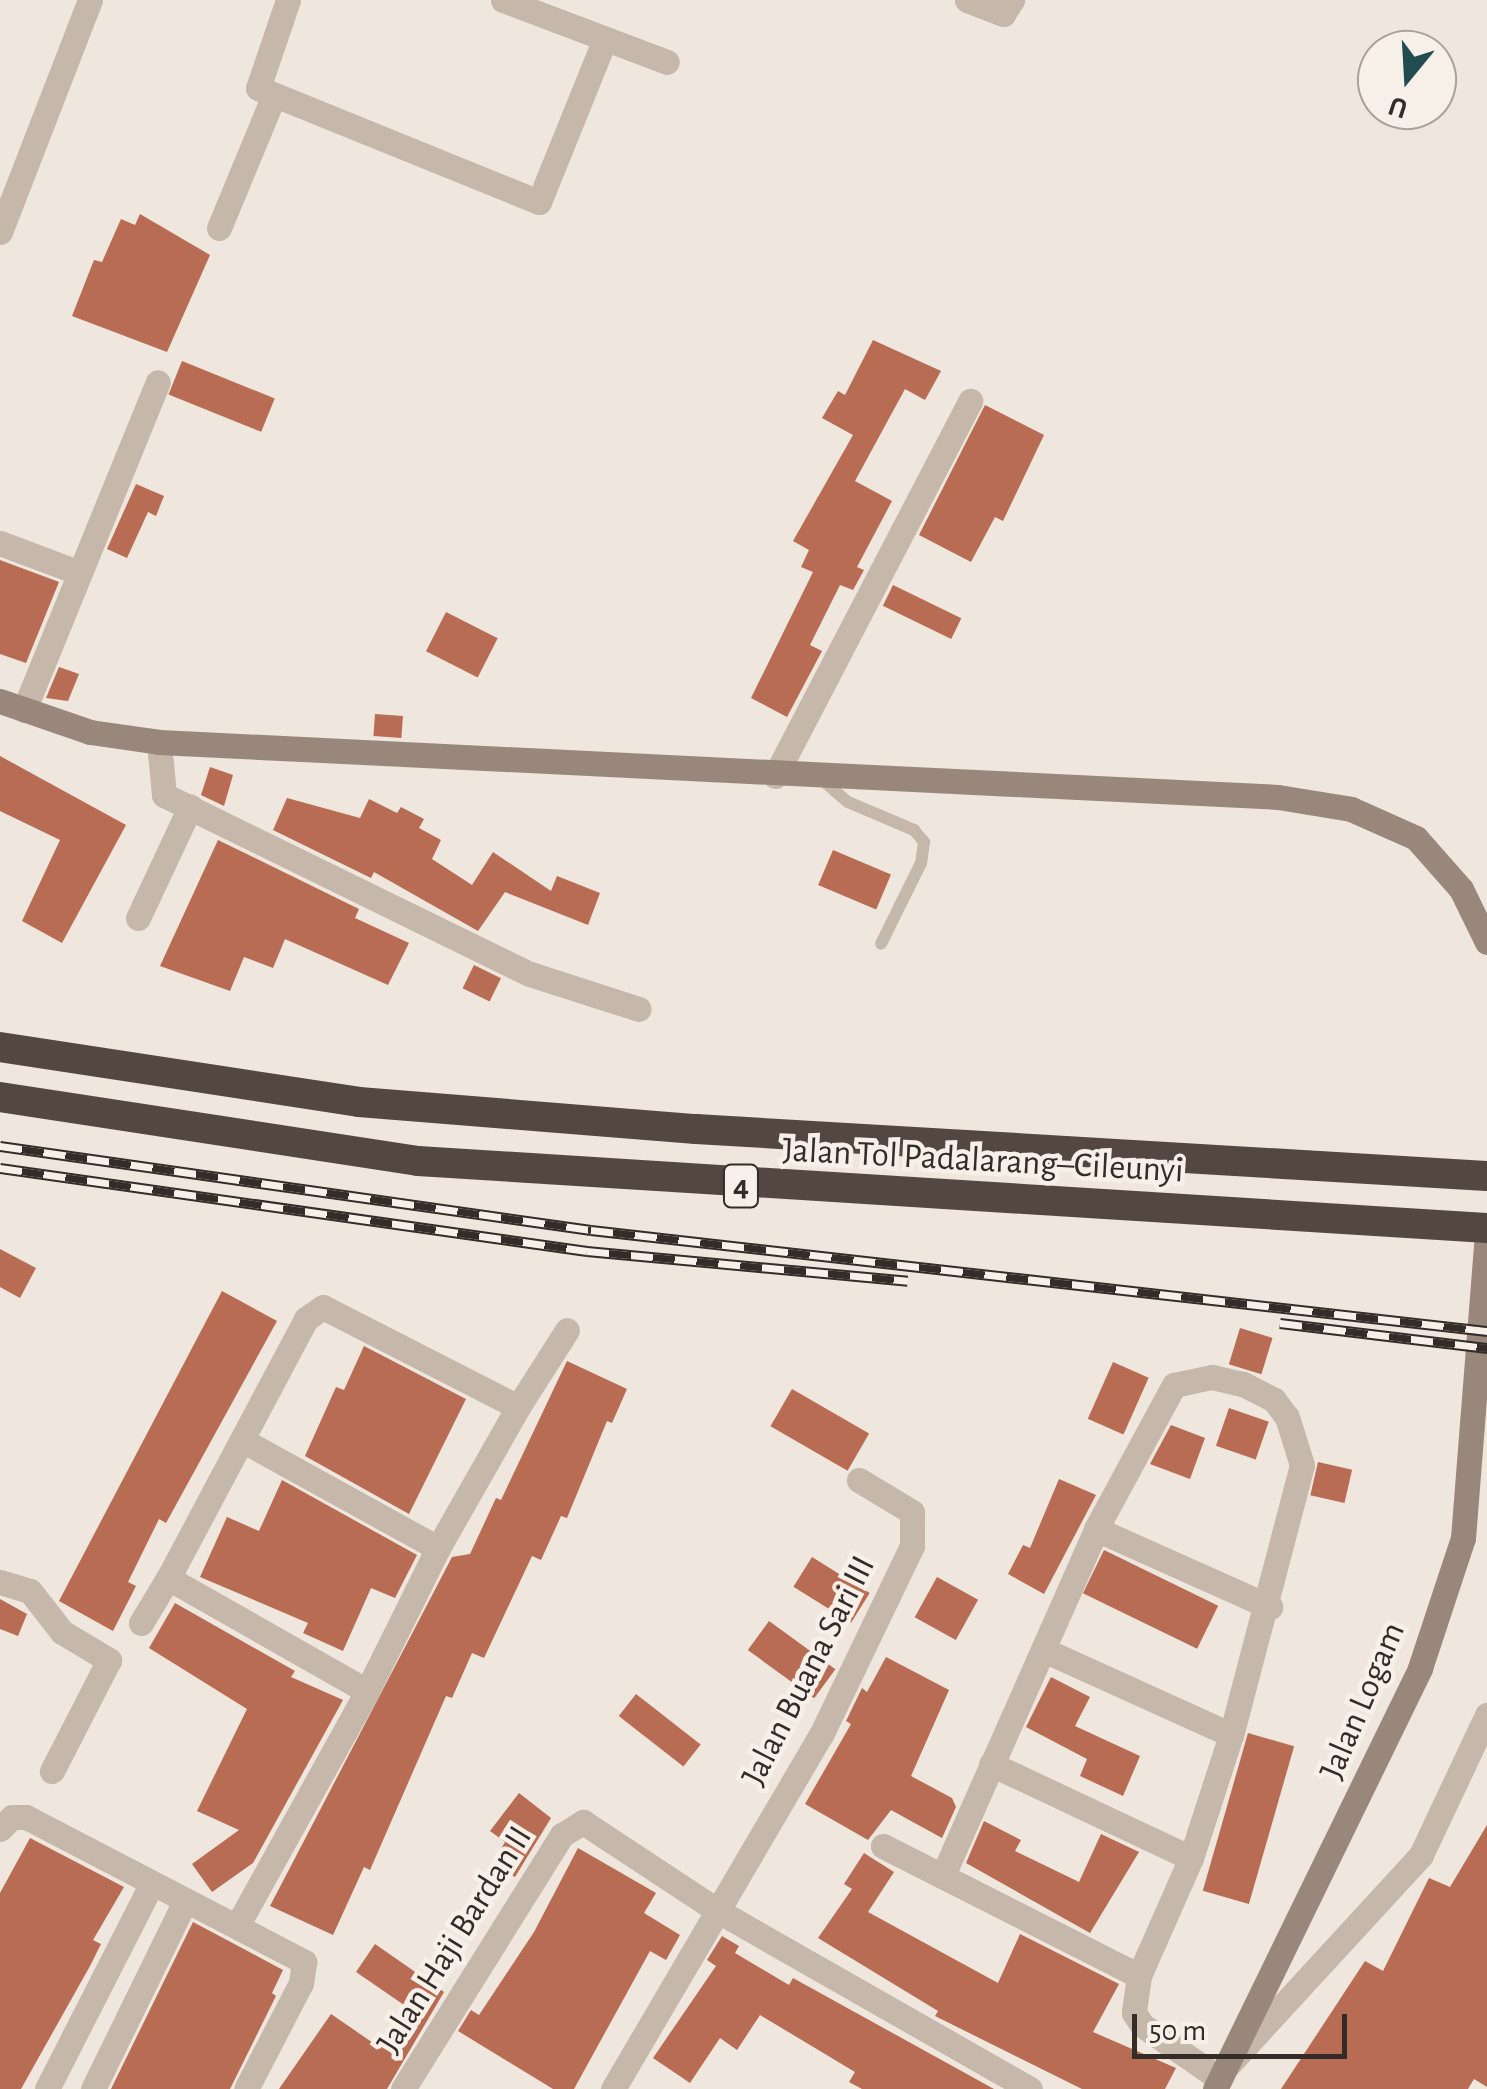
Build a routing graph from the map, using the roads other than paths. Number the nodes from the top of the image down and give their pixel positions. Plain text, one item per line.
1 (90, 0) edge
2 (288, 0) edge
3 (503, 0) edge
4 (968, 0) edge
5 (1012, 0) edge
6 (605, 38) junction
7 (667, 62) dead end
8 (274, 94) junction
9 (219, 228) dead end
10 (0, 232) edge
11 (158, 382) dead end
12 (970, 401) dead end
13 (0, 543) edge
14 (80, 572) junction
15 (12, 705) edge
16 (158, 742) junction
17 (775, 776) junction
18 (820, 778) junction
19 (190, 807) junction
20 (138, 918) dead end
21 (1487, 942) edge
22 (881, 944) dead end
23 (639, 1009) dead end
24 (0, 1047) edge
25 (0, 1097) edge
26 (1487, 1176) edge
27 (1487, 1232) edge
28 (567, 1330) dead end
29 (518, 1407) junction
30 (242, 1440) junction
31 (859, 1480) dead end
32 (1096, 1529) junction
33 (438, 1548) junction
34 (168, 1578) junction
35 (0, 1582) edge
36 (1270, 1607) junction
37 (141, 1623) dead end
38 (1044, 1650) junction
39 (366, 1691) junction
40 (1487, 1716) edge
41 (1231, 1735) junction
42 (992, 1764) junction
43 (52, 1771) dead end
44 (0, 1829) edge
45 (883, 1846) dead end
46 (1191, 1858) junction
47 (944, 1875) junction
48 (151, 1885) junction
49 (185, 1901) junction
50 (718, 1911) junction
51 (237, 1926) junction
52 (1139, 1976) junction
53 (1220, 2078) edge
54 (48, 2089) edge
55 (93, 2089) edge
56 (246, 2089) edge
57 (403, 2089) edge
58 (613, 2089) edge
59 (1030, 2089) edge

1 - 10 street
2 - 8 street
3 - 6 street
4 - 5 street
6 - 7 street
6 - 8 street
8 - 9 street
11 - 14 street
12 - 17 street
13 - 14 street
14 - 15 street
15 - 16 street
16 - 17 street
16 - 19 street
17 - 18 street
18 - 21 street
18 - 22 lane
19 - 20 street
19 - 23 street
24 - 26 highway, Jalan Tol Padalarang–Cileunyi / 4
25 - 27 highway, Jalan Tol Padalarang–Cileunyi / 4
27 - 53 street, Jalan Logam
28 - 29 street
29 - 30 street
29 - 33 street
30 - 33 street
30 - 34 street
31 - 50 street, Jalan Buana Sari III
32 - 36 street
32 - 36 street
32 - 38 street
33 - 39 street
34 - 37 street
34 - 39 street
35 - 43 street
36 - 41 street
38 - 41 street
38 - 42 street
39 - 51 street
40 - 53 street
41 - 46 street
42 - 46 street
42 - 47 street
44 - 48 street
45 - 47 street
46 - 52 street
47 - 52 street
48 - 49 street
48 - 54 street
49 - 51 street
49 - 55 street
50 - 57 street, Jalan Haji Bardan II
50 - 58 street
50 - 59 street
51 - 56 street
52 - 53 street

